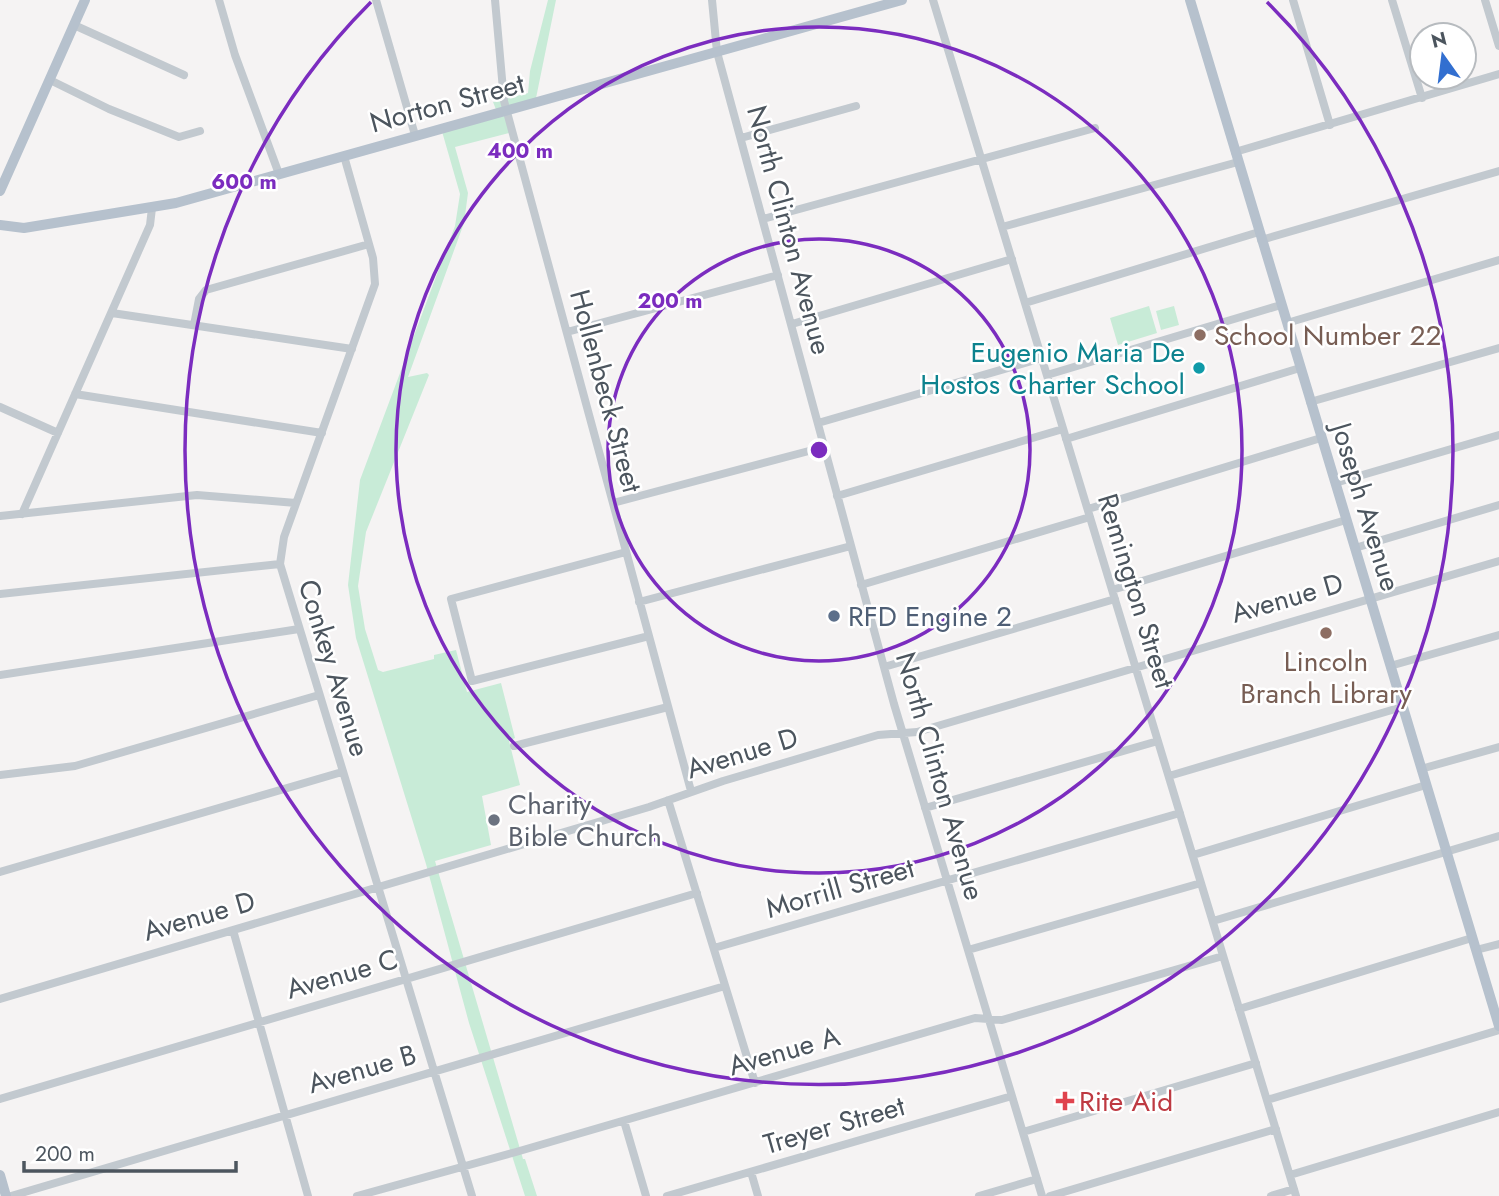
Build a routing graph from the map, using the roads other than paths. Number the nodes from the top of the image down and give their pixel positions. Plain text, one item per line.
1 (85, 0) edge
2 (219, 0) edge
3 (376, 0) edge
4 (495, 0) edge
5 (712, 0) edge
6 (902, 0) edge
7 (933, 0) edge
8 (1190, 0) edge
9 (1293, 0) edge
10 (1392, 0) edge
11 (1485, 0) edge
12 (74, 25) junction
13 (1499, 46) edge
14 (717, 52) junction
15 (1499, 74) edge
16 (184, 75) dead end
17 (50, 80) junction
18 (1422, 98) junction
19 (856, 106) dead end
20 (507, 110) junction
21 (1330, 125) junction
22 (1096, 128) dead end
23 (200, 131) dead end
24 (415, 135) junction
25 (741, 138) junction
26 (344, 156) junction
27 (1236, 157) junction
28 (981, 159) junction
29 (1499, 170) edge
30 (279, 174) junction
31 (0, 191) edge
32 (152, 208) junction
33 (763, 219) junction
34 (0, 225) edge
35 (1002, 227) junction
36 (1260, 236) junction
37 (369, 244) junction
38 (1012, 259) junction
39 (1499, 260) edge
40 (778, 275) junction
41 (1025, 303) junction
42 (1281, 305) junction
43 (111, 313) junction
44 (1287, 323) junction
45 (792, 324) junction
46 (194, 325) junction
47 (567, 332) junction
48 (1499, 348) edge
49 (352, 349) junction
50 (1042, 358) junction
51 (1300, 368) junction
52 (1047, 375) junction
53 (75, 394) junction
54 (1310, 402) junction
55 (0, 407) edge
56 (818, 423) junction
57 (1063, 429) junction
58 (58, 433) junction
59 (322, 433) junction
60 (1499, 435) edge
61 (1321, 438) junction
62 (1066, 439) junction
63 (824, 447) junction
64 (1335, 483) junction
65 (837, 496) junction
66 (296, 503) junction
67 (613, 503) junction
68 (1499, 506) edge
69 (1089, 513) junction
70 (22, 514) junction
71 (0, 516) edge
72 (1346, 520) junction
73 (851, 545) junction
74 (1355, 548) junction
75 (626, 552) junction
76 (1499, 561) edge
77 (280, 564) junction
78 (862, 585) junction
79 (0, 594) edge
80 (1114, 594) junction
81 (1369, 598) junction
82 (639, 602) junction
83 (299, 629) junction
84 (1499, 635) edge
85 (649, 636) junction
86 (1390, 666) junction
87 (884, 667) junction
88 (1135, 667) junction
89 (0, 675) edge
90 (319, 695) junction
91 (668, 707) junction
92 (1402, 707) junction
93 (902, 733) junction
94 (1158, 741) junction
95 (514, 746) dead end
96 (1499, 747) edge
97 (1421, 769) junction
98 (342, 772) junction
99 (0, 775) edge
100 (1169, 776) junction
101 (1426, 785) junction
102 (691, 791) junction
103 (668, 800) junction
104 (925, 808) junction
105 (1180, 813) junction
106 (1499, 836) edge
107 (1446, 851) junction
108 (1193, 855) junction
109 (0, 872) edge
110 (947, 880) junction
111 (1201, 883) junction
112 (378, 888) junction
113 (697, 894) junction
114 (1213, 921) junction
115 (233, 930) junction
116 (1472, 938) junction
117 (1499, 944) edge
118 (714, 948) junction
119 (968, 950) junction
120 (1476, 950) junction
121 (1223, 956) junction
122 (405, 979) junction
123 (725, 986) junction
124 (0, 999) edge
125 (1239, 1009) junction
126 (989, 1019) junction
127 (259, 1023) junction
128 (1499, 1028) edge
129 (1256, 1063) junction
130 (434, 1071) junction
131 (755, 1083) junction
132 (1012, 1096) junction
133 (0, 1099) edge
134 (1267, 1100) junction
135 (1499, 1112) edge
136 (285, 1115) junction
137 (624, 1121) junction
138 (1276, 1129) junction
139 (1023, 1132) junction
140 (463, 1167) junction
141 (751, 1172) junction
142 (0, 1175) edge
143 (1290, 1175) junction
144 (1037, 1179) junction
145 (389, 1192) edge
146 (1295, 1193) edge
147 (3, 1196) edge
148 (11, 1196) edge
149 (308, 1196) edge
150 (357, 1196) edge
151 (472, 1196) edge
152 (646, 1196) edge
153 (667, 1196) edge
154 (758, 1196) edge
155 (979, 1196) edge
156 (1042, 1196) edge
157 (1050, 1196) edge
158 (1271, 1196) edge

1 - 12 main road
2 - 30 street
3 - 24 street
4 - 20 street, Hollenbeck Street
5 - 14 street, North Clinton Avenue
6 - 14 main road, Norton Street
7 - 28 street, Remington Street
8 - 27 main road, Joseph Avenue
9 - 21 street
10 - 18 street
11 - 13 street
12 - 16 street
12 - 17 main road
14 - 20 main road, Norton Street
14 - 25 street, North Clinton Avenue
15 - 18 street
17 - 23 street
17 - 31 main road
18 - 21 street
19 - 25 street
20 - 24 main road, Norton Street
20 - 47 street, Hollenbeck Street
21 - 27 street
22 - 28 street
24 - 26 main road, Norton Street
25 - 33 street, North Clinton Avenue
26 - 30 main road, Norton Street
26 - 37 street, Conkey Avenue
27 - 35 street
27 - 36 main road, Joseph Avenue
28 - 33 street
28 - 35 street, Remington Street
29 - 36 street
30 - 32 main road, Norton Street
32 - 34 main road, Norton Street
32 - 43 street
33 - 40 street, North Clinton Avenue
35 - 38 street, Remington Street
36 - 41 street
36 - 42 main road, Joseph Avenue
37 - 46 street
37 - 49 street, Conkey Avenue
38 - 41 street, Remington Street
38 - 45 street
39 - 44 street
40 - 45 street, North Clinton Avenue
40 - 47 street
41 - 50 street, Remington Street
42 - 44 main road, Joseph Avenue
42 - 52 street
43 - 46 street
43 - 53 street
44 - 51 main road, Joseph Avenue
45 - 56 street, North Clinton Avenue
46 - 49 street
47 - 67 street, Hollenbeck Street
48 - 54 street
49 - 59 street, Conkey Avenue
50 - 52 street, Remington Street
50 - 56 street
51 - 54 main road, Joseph Avenue
51 - 62 street
52 - 57 street, Remington Street
53 - 58 street
53 - 59 street
54 - 61 main road, Joseph Avenue
55 - 58 street
56 - 63 street, North Clinton Avenue
57 - 62 street, Remington Street
57 - 65 street
58 - 70 street
59 - 66 street, Conkey Avenue
60 - 64 street
61 - 64 main road, Joseph Avenue
61 - 69 street
62 - 69 street, Remington Street
63 - 65 street, North Clinton Avenue
63 - 67 street
64 - 72 main road, Joseph Avenue
65 - 73 street, North Clinton Avenue
66 - 70 street
66 - 77 street, Conkey Avenue
67 - 75 street, Hollenbeck Street
68 - 74 street
69 - 78 street
69 - 80 street, Remington Street
70 - 71 street
72 - 74 main road, Joseph Avenue
72 - 80 street
73 - 78 street, North Clinton Avenue
73 - 82 street
74 - 81 main road, Joseph Avenue
75 - 82 street, Hollenbeck Street
75 - 85 street
76 - 81 street, Avenue D
77 - 79 street
77 - 83 street, Conkey Avenue
78 - 87 street, North Clinton Avenue
80 - 87 street
80 - 88 street, Remington Street
81 - 86 main road, Joseph Avenue
81 - 88 street, Avenue D
82 - 85 street, Hollenbeck Street
83 - 89 street
83 - 90 street, Conkey Avenue
84 - 86 street
85 - 91 street, Hollenbeck Street
86 - 92 main road, Joseph Avenue
87 - 93 street, North Clinton Avenue
88 - 93 street, Avenue D
88 - 94 street, Remington Street
90 - 98 street, Conkey Avenue
90 - 99 street
91 - 95 street
91 - 102 street, Hollenbeck Street
92 - 97 main road, Joseph Avenue
92 - 100 street
93 - 102 street, Avenue D
93 - 104 street, North Clinton Avenue
94 - 100 street, Remington Street
94 - 104 street
96 - 97 street
97 - 101 main road, Joseph Avenue
98 - 109 street
98 - 112 street, Conkey Avenue
100 - 105 street, Remington Street
101 - 107 main road, Joseph Avenue
101 - 108 street
102 - 103 street, Avenue D
103 - 112 street, Avenue D
103 - 113 street
104 - 110 street, North Clinton Avenue
105 - 108 street, Remington Street
105 - 110 street, Morrill Street
106 - 107 street
107 - 114 street
107 - 116 main road, Joseph Avenue
108 - 111 street, Remington Street
110 - 118 street, Morrill Street
110 - 119 street, North Clinton Avenue
111 - 114 street, Remington Street
111 - 119 street
112 - 115 street, Avenue D
112 - 122 street, Conkey Avenue
113 - 118 street
113 - 122 street, Avenue C
114 - 121 street, Remington Street
115 - 124 street, Avenue D
115 - 127 street
116 - 120 main road, Joseph Avenue
116 - 125 street
117 - 120 street
118 - 123 street
119 - 126 street, North Clinton Avenue
120 - 128 main road, Joseph Avenue
121 - 125 street, Remington Street
121 - 126 street, Avenue A
122 - 127 street, Avenue C
122 - 130 street, Conkey Avenue
123 - 130 street, Avenue B
123 - 131 street
125 - 129 street, Remington Street
126 - 131 street, Avenue A
126 - 132 street, North Clinton Avenue
127 - 133 street, Avenue C
127 - 136 street
128 - 134 street
129 - 134 street, Remington Street
129 - 139 street
130 - 136 street, Avenue B
130 - 140 street, Conkey Avenue
131 - 137 street, Avenue A
132 - 139 street, North Clinton Avenue
132 - 141 street, Treyer Street
134 - 138 street, Remington Street
135 - 143 street
136 - 148 street, Avenue B
136 - 149 street
137 - 140 street, Avenue A
137 - 152 street
138 - 143 street, Remington Street
138 - 157 street
139 - 144 street, North Clinton Avenue
140 - 145 street, Avenue A
140 - 151 street, Conkey Avenue
141 - 153 street, Treyer Street
141 - 154 street
142 - 147 main road
143 - 146 street, Remington Street
144 - 155 street
144 - 156 street, North Clinton Avenue
145 - 150 street, Avenue A
146 - 158 street

